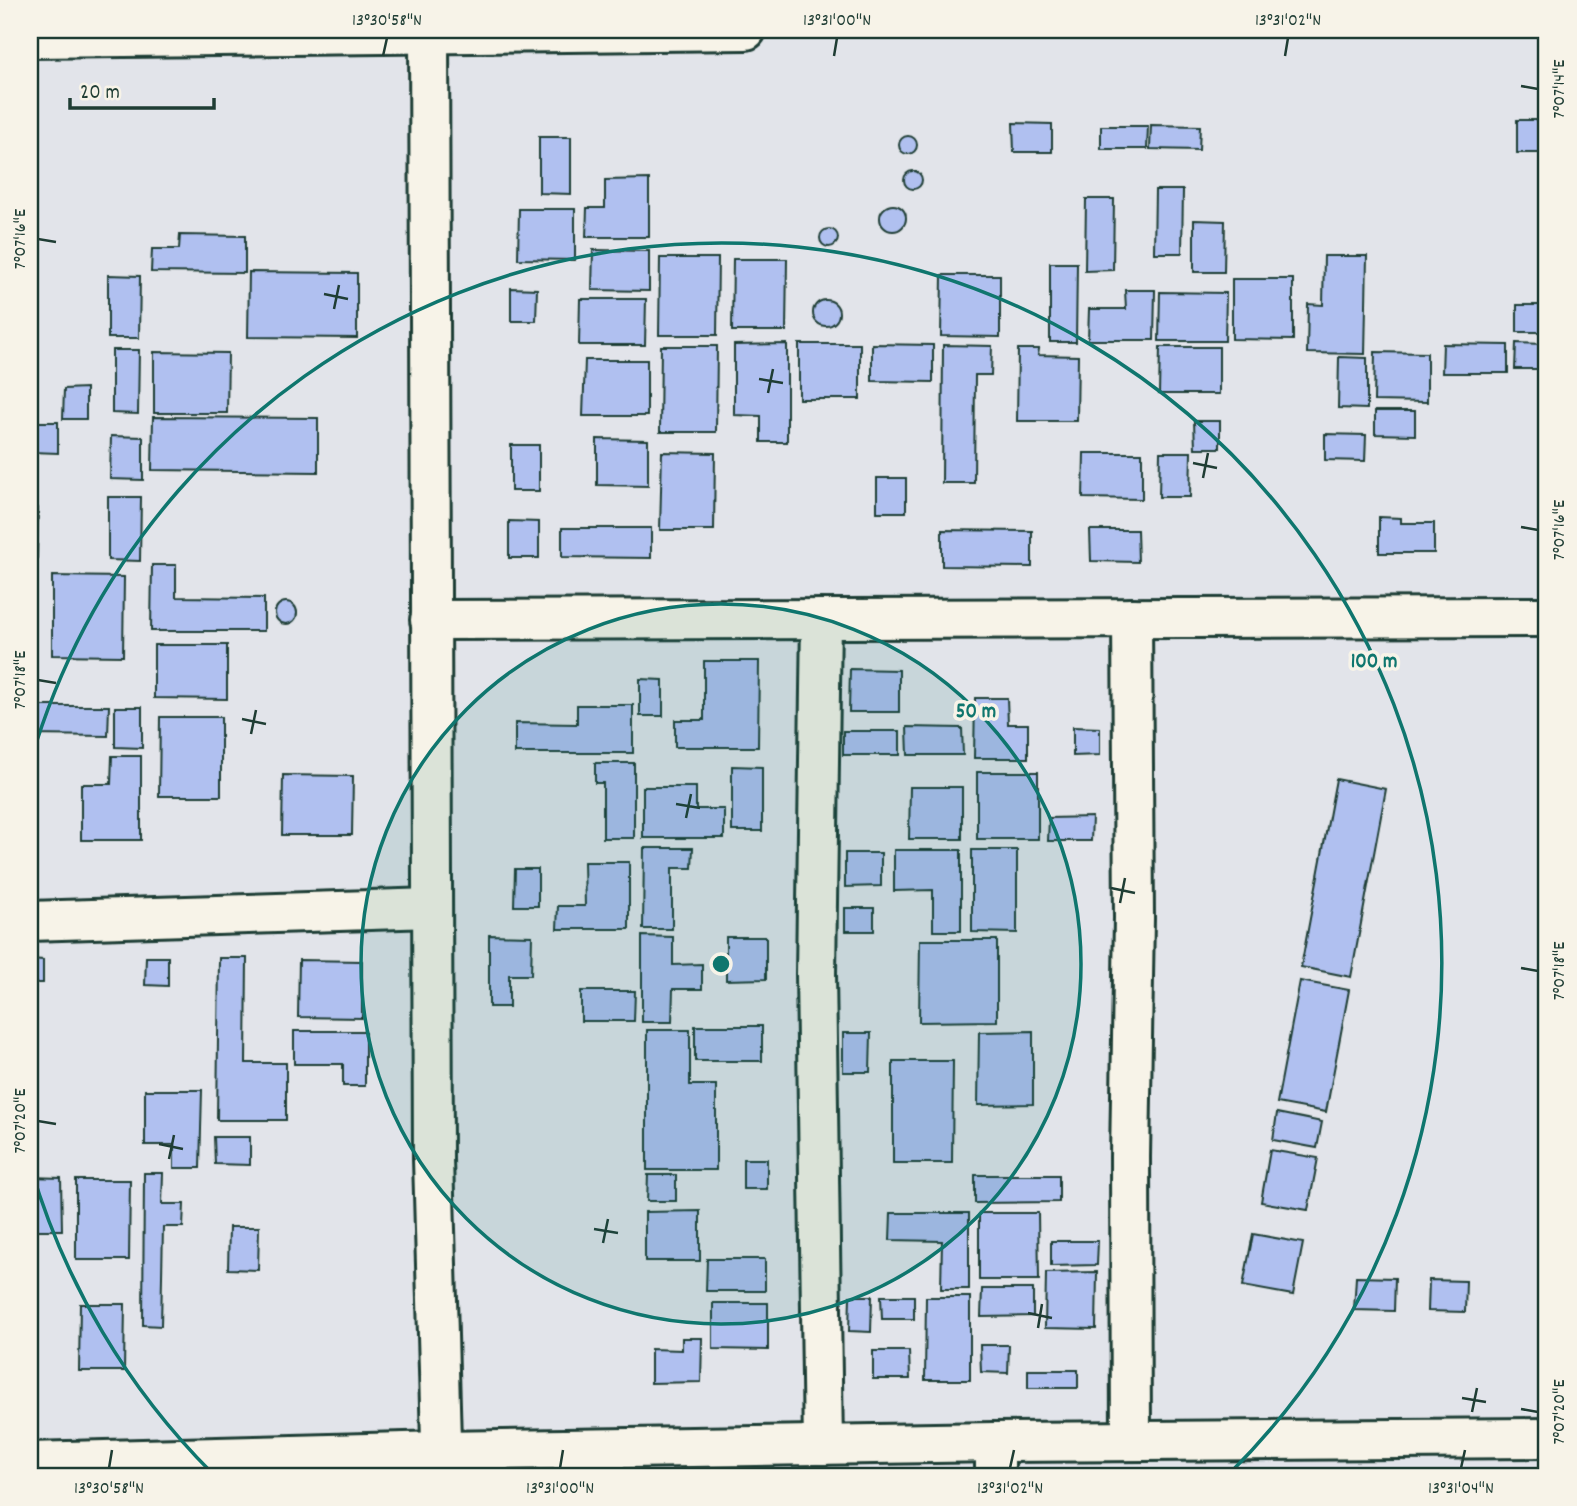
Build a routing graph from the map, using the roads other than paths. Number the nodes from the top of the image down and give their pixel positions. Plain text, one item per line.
1 (746, 30) edge
2 (429, 32) edge
3 (33, 35) edge
4 (1547, 617) edge
5 (1132, 618) junction
6 (821, 619) junction
7 (430, 620) junction
8 (432, 908) junction
9 (30, 921) edge
10 (1547, 1437) edge
11 (1131, 1441) junction
12 (823, 1446) junction
13 (995, 1459) edge
14 (30, 1462) edge
15 (442, 1464) edge

1 - 2 street
2 - 3 street
2 - 7 street
4 - 5 street
5 - 6 street
5 - 11 street
6 - 7 street
6 - 12 street
7 - 8 street
8 - 9 street
8 - 15 street
10 - 11 street
11 - 13 street
12 - 13 street
12 - 15 street
14 - 15 street

